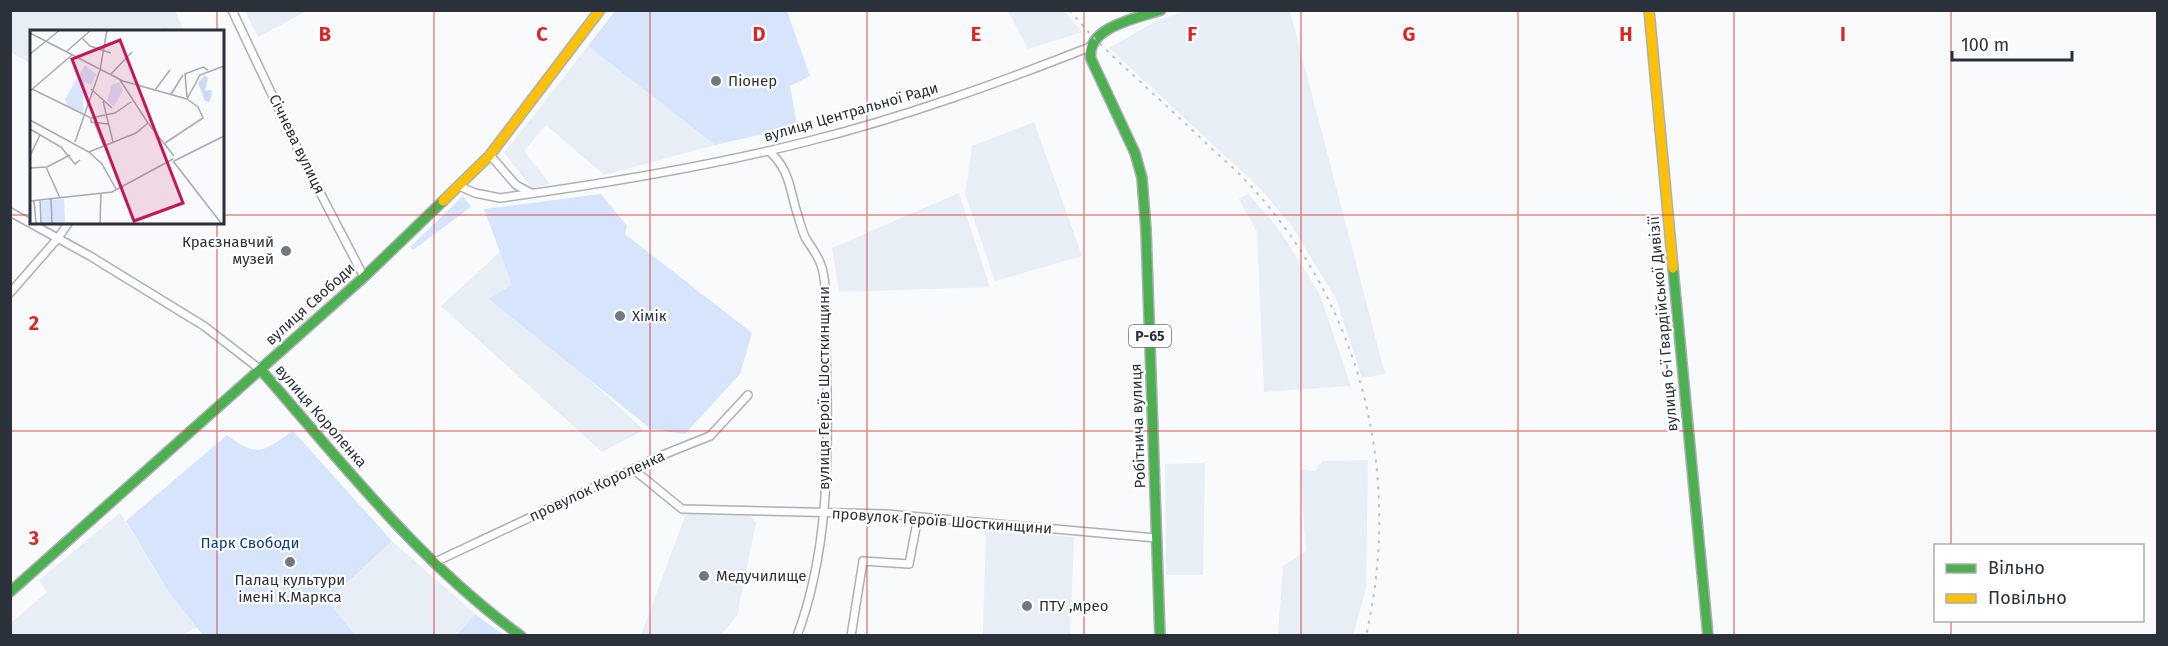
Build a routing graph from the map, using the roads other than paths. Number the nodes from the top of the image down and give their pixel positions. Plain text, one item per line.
1 (232, 10) edge
2 (600, 10) edge
3 (1161, 10) edge
4 (1649, 10) edge
5 (1090, 47) junction
6 (769, 151) junction
7 (490, 155) junction
8 (459, 186) junction
9 (531, 193) junction
10 (10, 212) edge
11 (30, 223) edge
12 (32, 224) edge
13 (68, 224) edge
14 (58, 238) junction
15 (364, 277) junction
16 (10, 293) edge
17 (261, 370) junction
18 (748, 395) dead end
19 (633, 469) junction
20 (825, 513) junction
21 (918, 517) junction
22 (1156, 538) junction
23 (433, 563) junction
24 (10, 592) edge
25 (521, 636) edge
26 (797, 636) edge
27 (851, 636) edge
28 (1160, 636) edge
29 (1707, 636) edge

1 - 15 street, Січнева вулиця
2 - 7 main road, вулиця Свободи
3 - 5 main road, вулиця Центральної Ради
4 - 29 main road, вулиця 6-ї Гвардійської Дивізії
5 - 6 street, вулиця Центральної Ради
5 - 22 main road, Робітнича вулиця / Р-65
6 - 9 street, вулиця Центральної Ради
6 - 20 street, вулиця Героїв Шосткинщини
7 - 8 main road, вулиця Свободи
7 - 9 street
8 - 9 street, вулиця Центральної Ради
8 - 15 main road, вулиця Свободи
10 - 11 street, вулиця Короленка
12 - 14 street, вулиця Короленка
13 - 14 street
14 - 16 street
14 - 17 street, вулиця Короленка
15 - 17 main road, вулиця Свободи
17 - 23 main road, вулиця Короленка
17 - 24 main road, вулиця Свободи
18 - 19 street, провулок Короленка
19 - 20 street, провулок Героїв Шосткинщини
19 - 23 street, провулок Короленка
20 - 21 street, провулок Героїв Шосткинщини
20 - 26 street, вулиця Героїв Шосткинщини
21 - 22 street, провулок Героїв Шосткинщини
21 - 27 street
22 - 28 main road, Робітнича вулиця / Р-65
23 - 25 main road, вулиця Короленка

